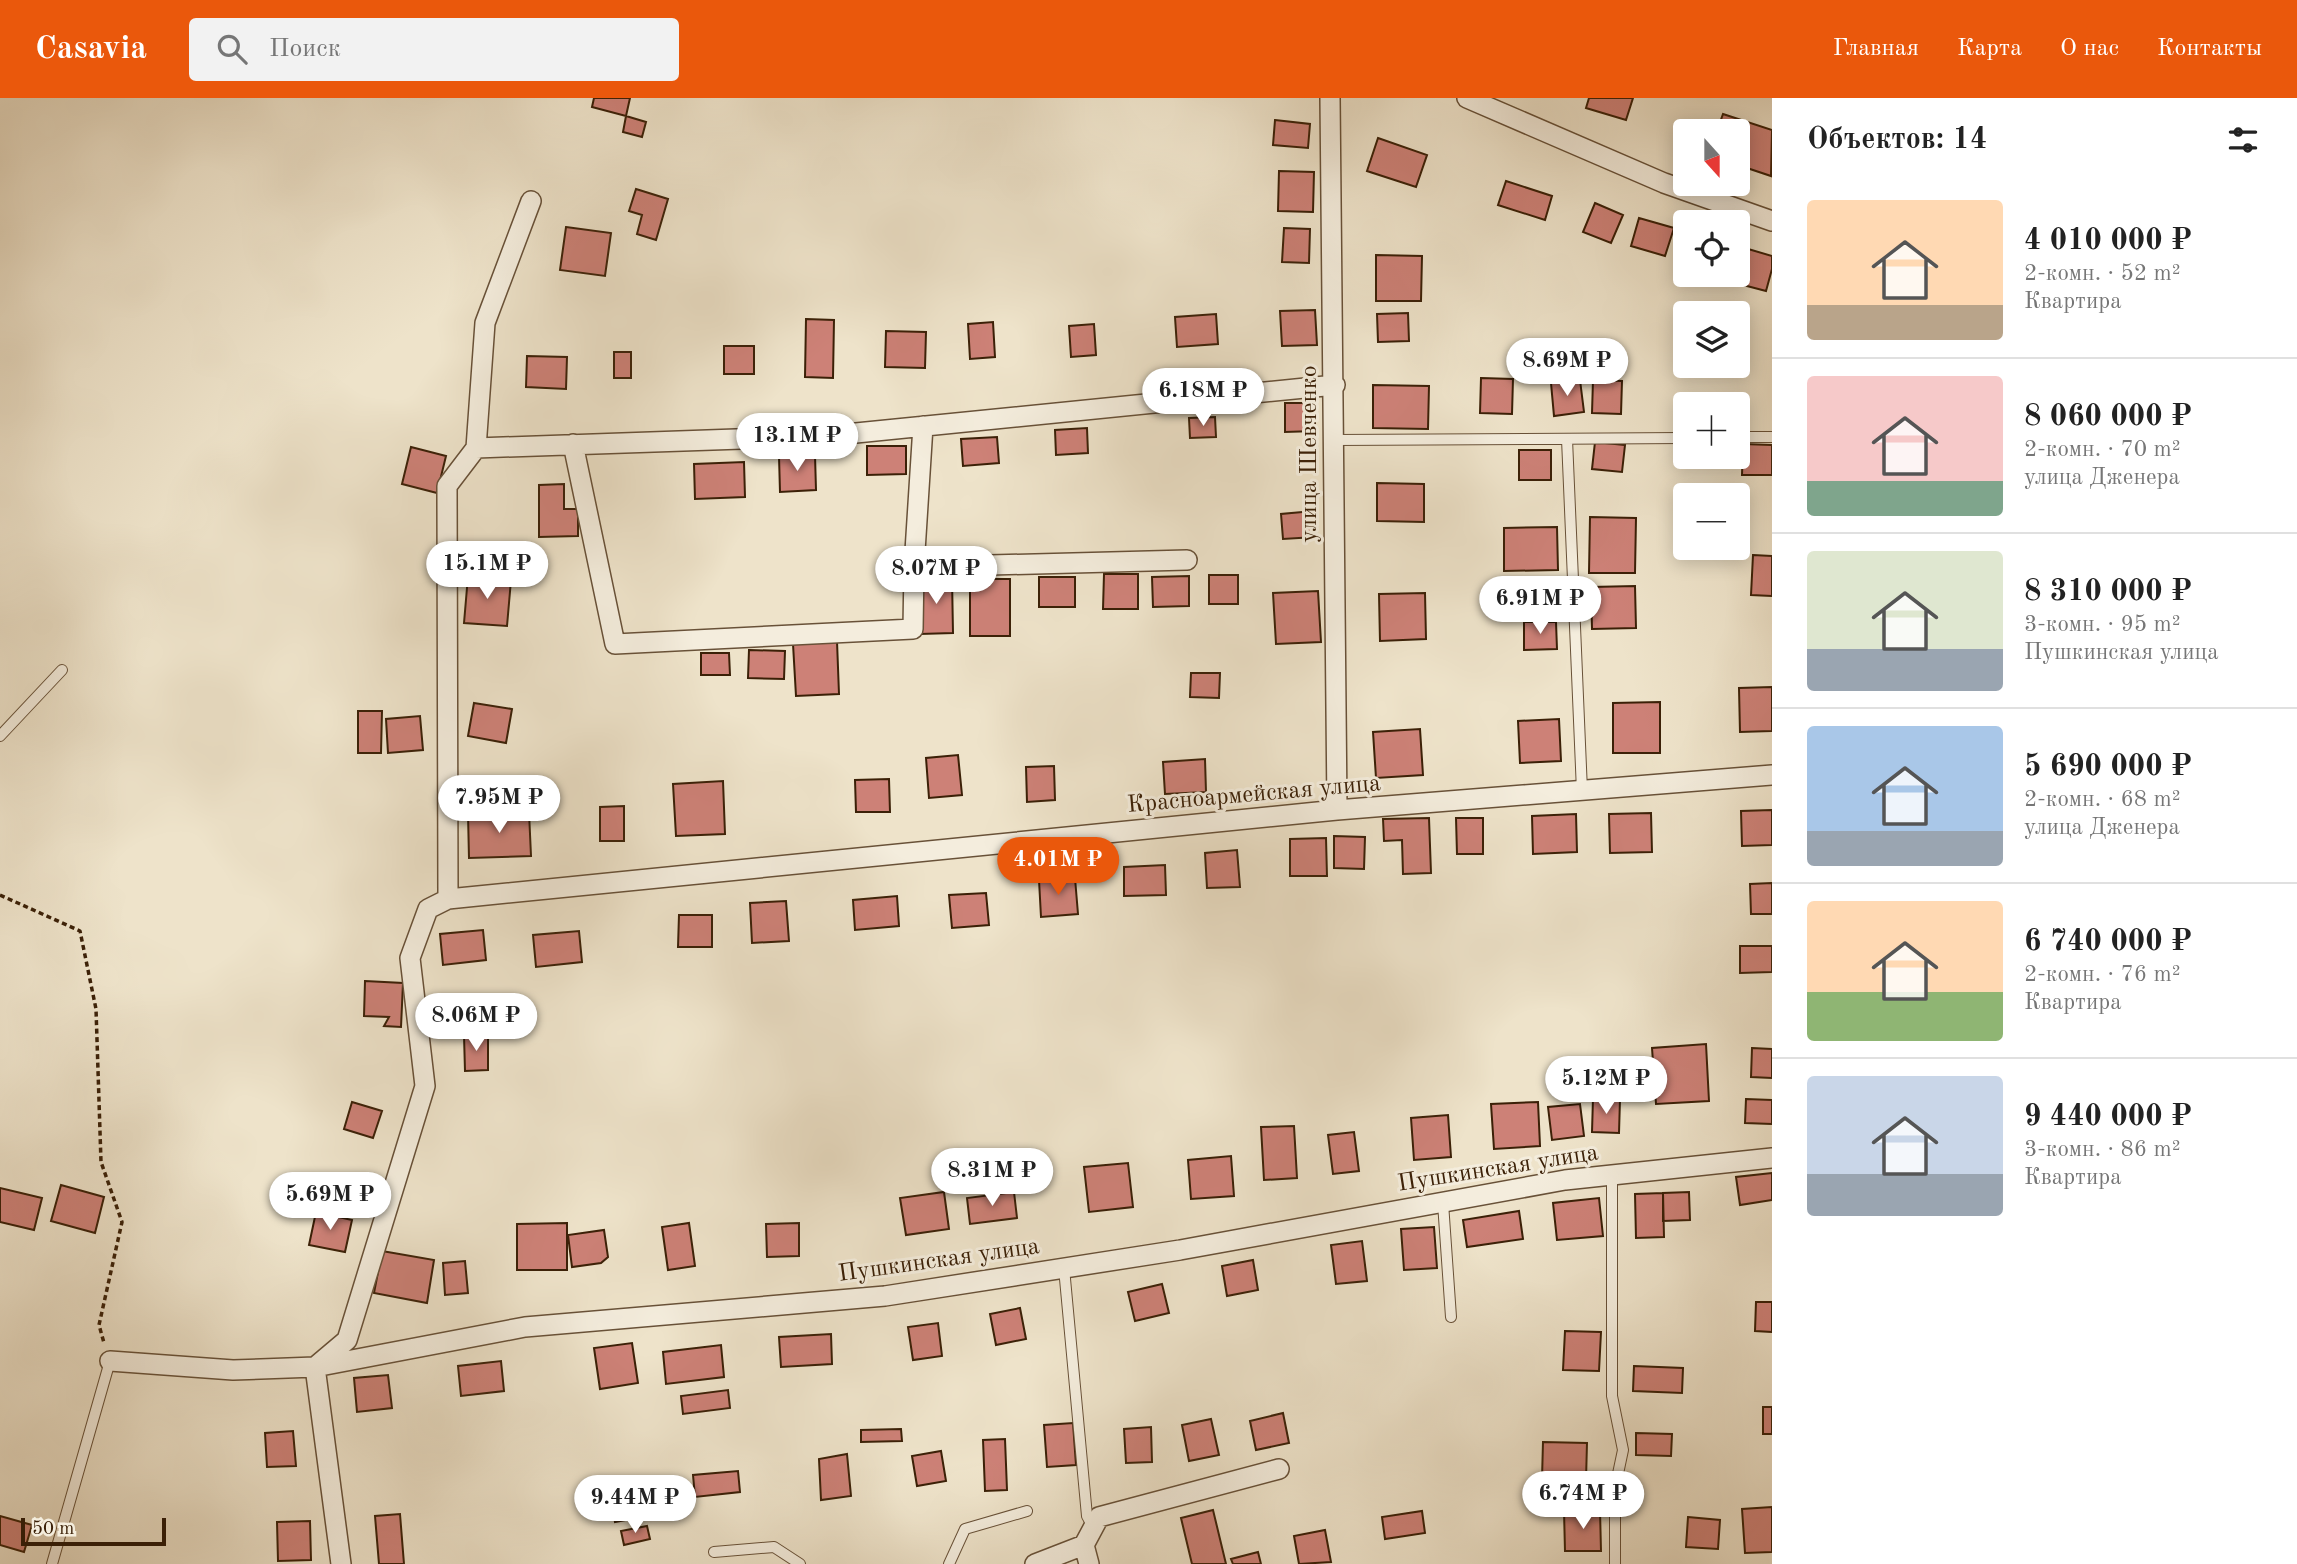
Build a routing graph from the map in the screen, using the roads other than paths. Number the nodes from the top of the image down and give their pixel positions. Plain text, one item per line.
1 (1330, 98) edge
2 (1467, 98) edge
3 (531, 201) dead end
4 (1772, 221) edge
5 (1335, 384) junction
6 (923, 426) junction
7 (1772, 437) edge
8 (1673, 438) edge
9 (1750, 438) edge
10 (1567, 439) junction
11 (1335, 440) junction
12 (573, 444) junction
13 (476, 448) junction
14 (1187, 560) dead end
15 (914, 567) junction
16 (62, 670) dead end
17 (0, 736) edge
18 (1772, 775) edge
19 (1582, 791) junction
20 (1337, 810) junction
21 (448, 899) junction
22 (1772, 1158) edge
23 (1612, 1175) junction
24 (1443, 1203) junction
25 (1064, 1268) junction
26 (1451, 1317) dead end
27 (110, 1361) joint
28 (315, 1367) junction
29 (1279, 1469) dead end
30 (1027, 1511) dead end
31 (1093, 1527) junction
32 (714, 1552) dead end
33 (1086, 1555) edge
34 (52, 1564) edge
35 (341, 1564) edge
36 (800, 1564) edge
37 (949, 1564) edge
38 (1035, 1564) edge
39 (1615, 1564) edge

1 - 5 street, улица Шевченко
2 - 4 street
3 - 13 street
5 - 6 street
5 - 11 street, улица Шевченко
6 - 12 street
6 - 15 street
7 - 9 lane
8 - 10 lane
10 - 11 lane
10 - 19 lane
11 - 20 street, улица Шевченко
12 - 13 street
12 - 15 street
13 - 21 street
14 - 15 street
16 - 17 lane
18 - 19 street, Красноармейская улица
19 - 20 street, Красноармейская улица
20 - 21 street, Красноармейская улица
21 - 28 street
22 - 23 street, Пушкинская улица
23 - 24 street, Пушкинская улица
23 - 39 lane
24 - 25 street, Пушкинская улица
24 - 26 lane
25 - 28 street, Пушкинская улица
25 - 31 lane
27 - 28 street, Пушкинская улица
27 - 34 lane
28 - 35 street
29 - 31 street
30 - 37 lane
31 - 33 street
32 - 36 lane
33 - 38 street

